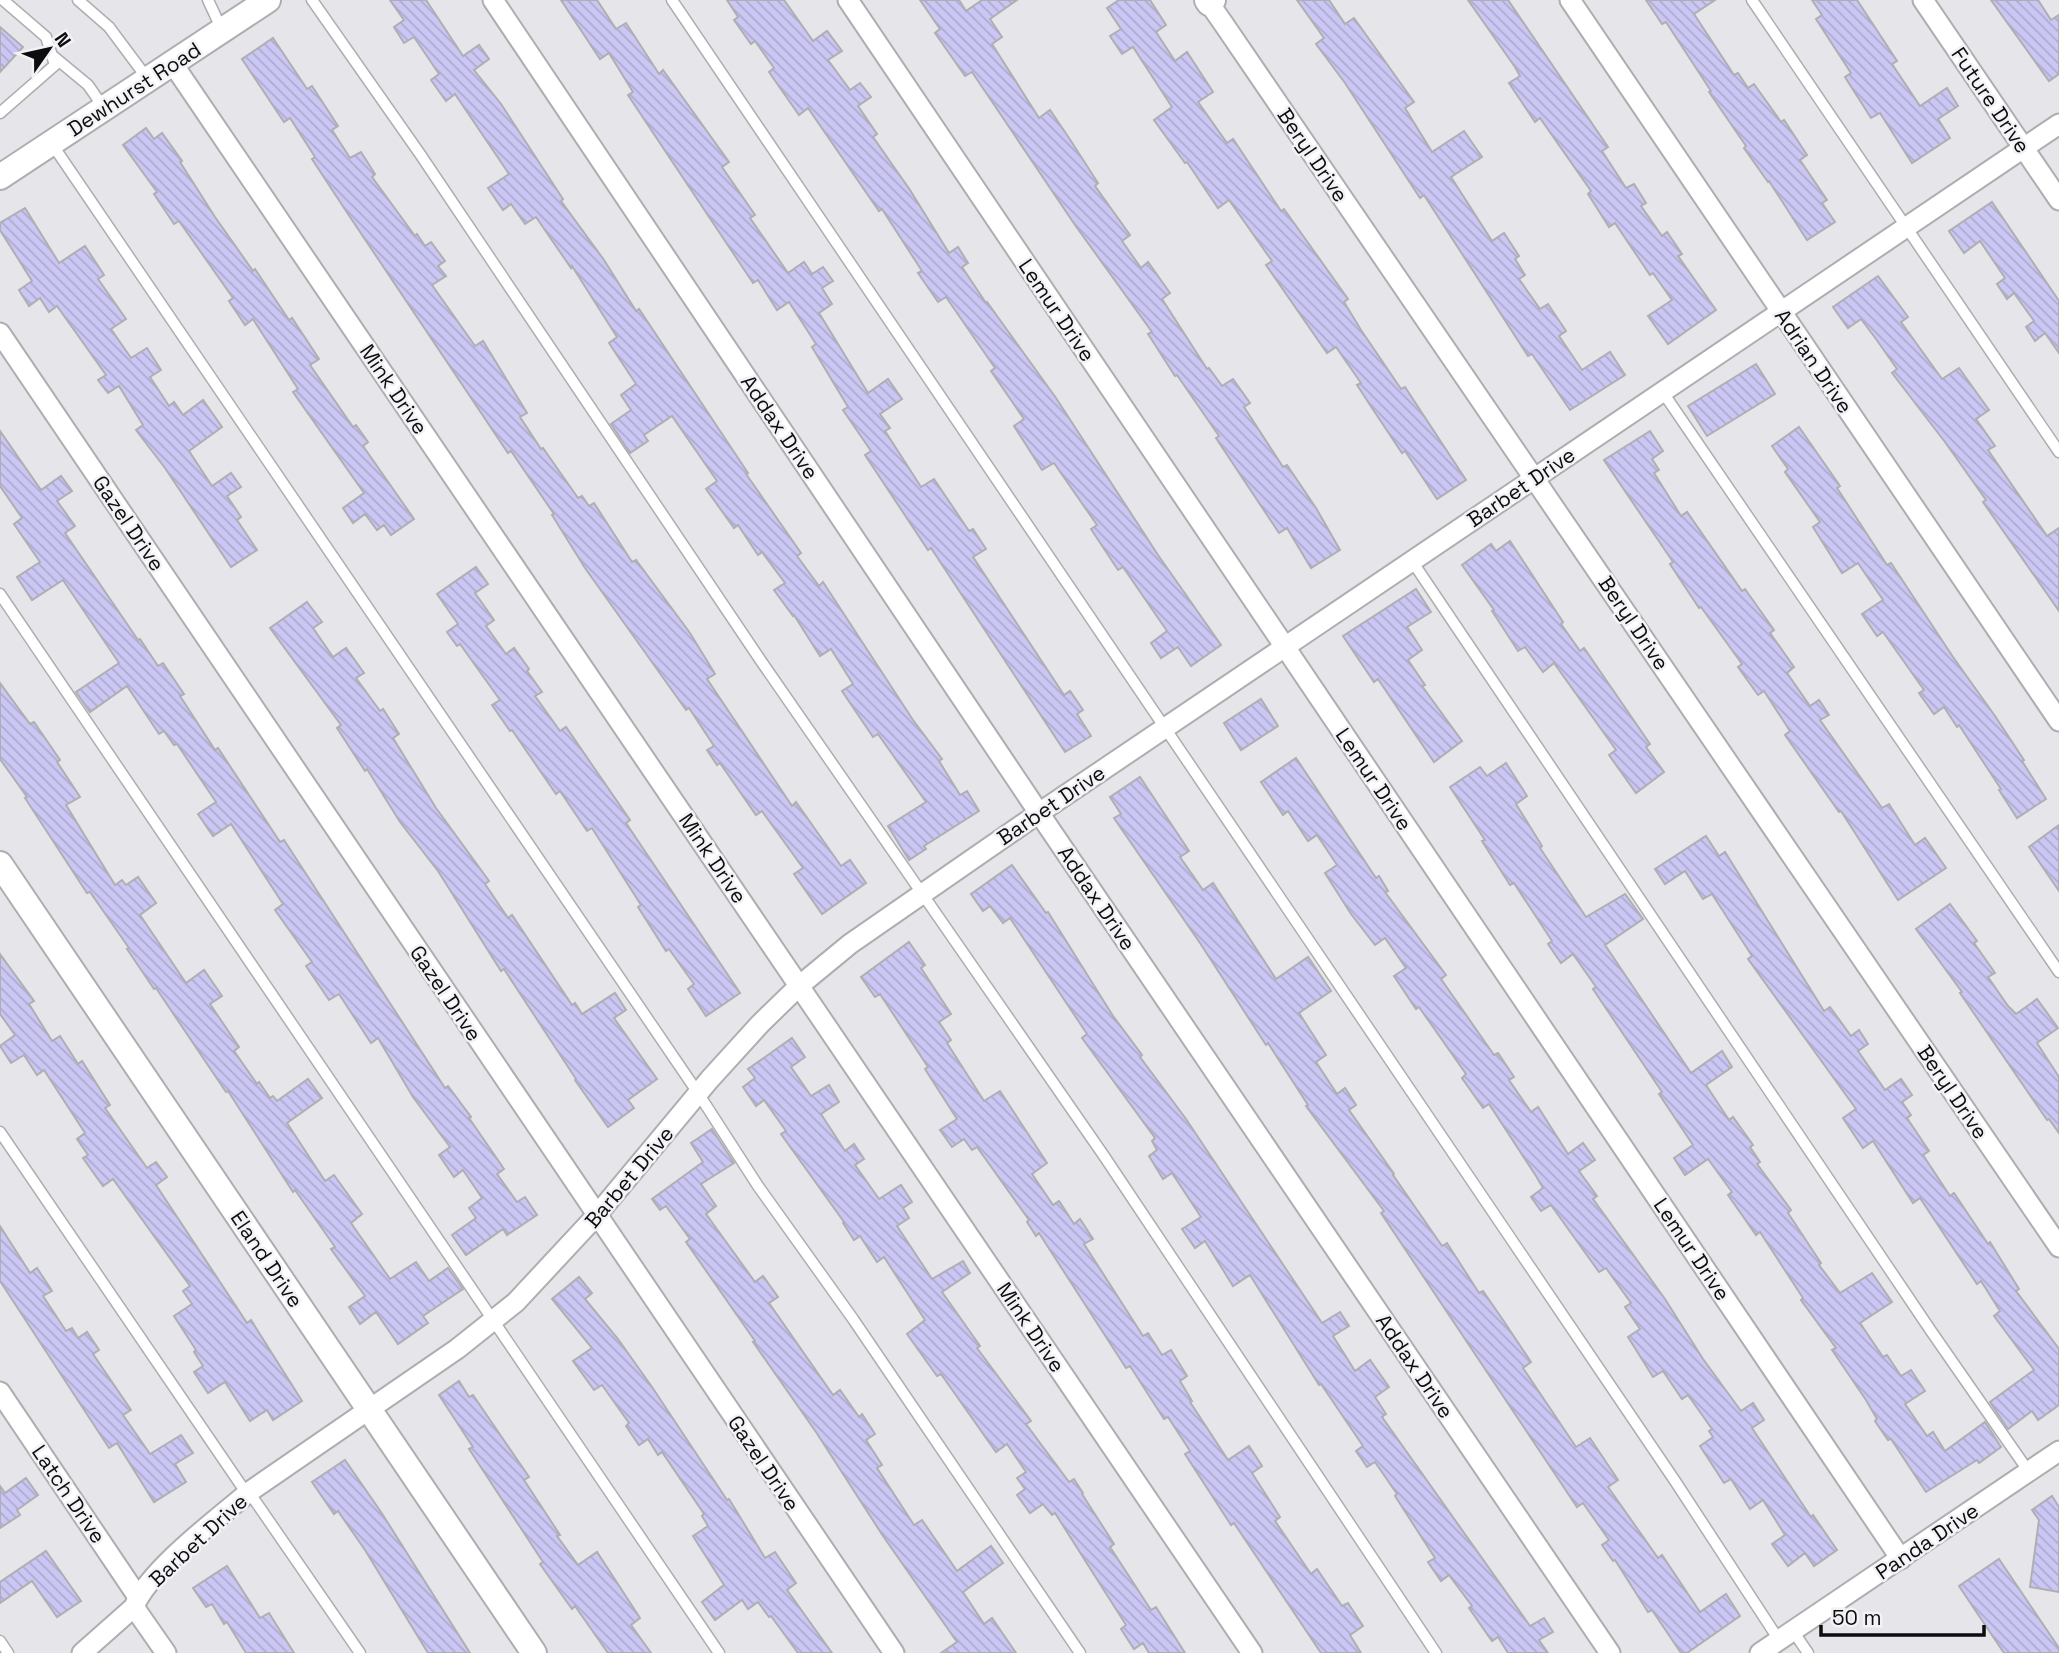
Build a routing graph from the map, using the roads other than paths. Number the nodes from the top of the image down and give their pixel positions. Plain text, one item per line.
1 (3, 0) edge
2 (78, 0) edge
3 (208, 0) edge
4 (268, 0) edge
5 (312, 0) edge
6 (493, 0) edge
7 (672, 0) edge
8 (848, 0) edge
9 (1570, 0) edge
10 (1752, 0) edge
11 (1923, 0) edge
12 (1210, 1) edge
13 (222, 31) junction
14 (53, 56) junction
15 (173, 64) junction
16 (148, 80) junction
17 (105, 108) junction
18 (0, 113) edge
19 (2059, 124) edge
20 (51, 143) junction
21 (2024, 148) junction
22 (0, 177) edge
23 (2059, 200) edge
24 (1906, 226) junction
25 (1780, 312) junction
26 (0, 333) edge
27 (1662, 391) junction
28 (2059, 452) edge
29 (1534, 478) junction
30 (1412, 561) junction
31 (0, 594) edge
32 (1285, 647) junction
33 (2059, 721) edge
34 (1164, 728) junction
35 (1039, 813) junction
36 (0, 864) edge
37 (921, 894) junction
38 (2059, 972) edge
39 (799, 986) junction
40 (698, 1093) junction
41 (0, 1132) edge
42 (596, 1216) junction
43 (2059, 1247) edge
44 (492, 1321) junction
45 (0, 1392) edge
46 (370, 1410) junction
47 (2059, 1451) edge
48 (2029, 1472) junction
49 (248, 1493) junction
50 (1901, 1559) junction
51 (136, 1602) junction
52 (1786, 1635) junction
53 (0, 1641) edge
54 (8, 1653) edge
55 (82, 1653) edge
56 (166, 1653) edge
57 (360, 1653) edge
58 (534, 1653) edge
59 (719, 1653) edge
60 (894, 1653) edge
61 (1080, 1653) edge
62 (1252, 1653) edge
63 (1436, 1653) edge
64 (1610, 1653) edge
65 (1760, 1653) edge
66 (1808, 1653) edge

1 - 14 lane
2 - 16 lane
3 - 13 lane
4 - 13 street, Dewhurst Road
5 - 37 lane
6 - 35 street, Addax Drive
7 - 34 lane
8 - 32 street, Lemur Drive
9 - 25 street, Adrian Drive
10 - 24 lane
11 - 21 street, Future Drive
12 - 29 street, Beryl Drive
13 - 15 street, Dewhurst Road
14 - 17 lane
14 - 18 lane
15 - 16 street, Dewhurst Road
15 - 39 street, Mink Drive
16 - 17 street, Dewhurst Road
17 - 20 street, Dewhurst Road
19 - 21 street, Barbet Drive
20 - 22 street, Dewhurst Road
20 - 40 lane
21 - 23 street, Future Drive
21 - 24 street, Barbet Drive
24 - 25 street, Barbet Drive
24 - 28 lane
25 - 27 street, Barbet Drive
25 - 33 street, Adrian Drive
26 - 42 street, Gazel Drive
27 - 29 street, Barbet Drive
27 - 38 lane
29 - 30 street, Barbet Drive
29 - 43 street, Beryl Drive
30 - 32 street, Barbet Drive
30 - 48 lane
31 - 44 lane
32 - 34 street, Barbet Drive
32 - 50 street, Lemur Drive
34 - 35 street, Barbet Drive
34 - 52 lane
35 - 37 street, Barbet Drive
35 - 64 street, Addax Drive
36 - 46 street, Eland Drive
37 - 39 street, Barbet Drive
37 - 63 lane
39 - 40 street, Barbet Drive
39 - 62 street, Mink Drive
40 - 42 street, Barbet Drive
40 - 61 lane
41 - 49 lane
42 - 44 street, Barbet Drive
42 - 60 street, Gazel Drive
44 - 46 street, Barbet Drive
44 - 59 lane
45 - 51 street, Latch Drive
46 - 49 street, Barbet Drive
46 - 58 street, Eland Drive
47 - 48 street, Panda Drive
48 - 50 street, Panda Drive
49 - 51 street, Barbet Drive
49 - 57 lane
50 - 52 street, Panda Drive
51 - 55 street, Barbet Drive
51 - 56 street, Latch Drive
52 - 65 street, Panda Drive
52 - 66 lane
53 - 54 lane

